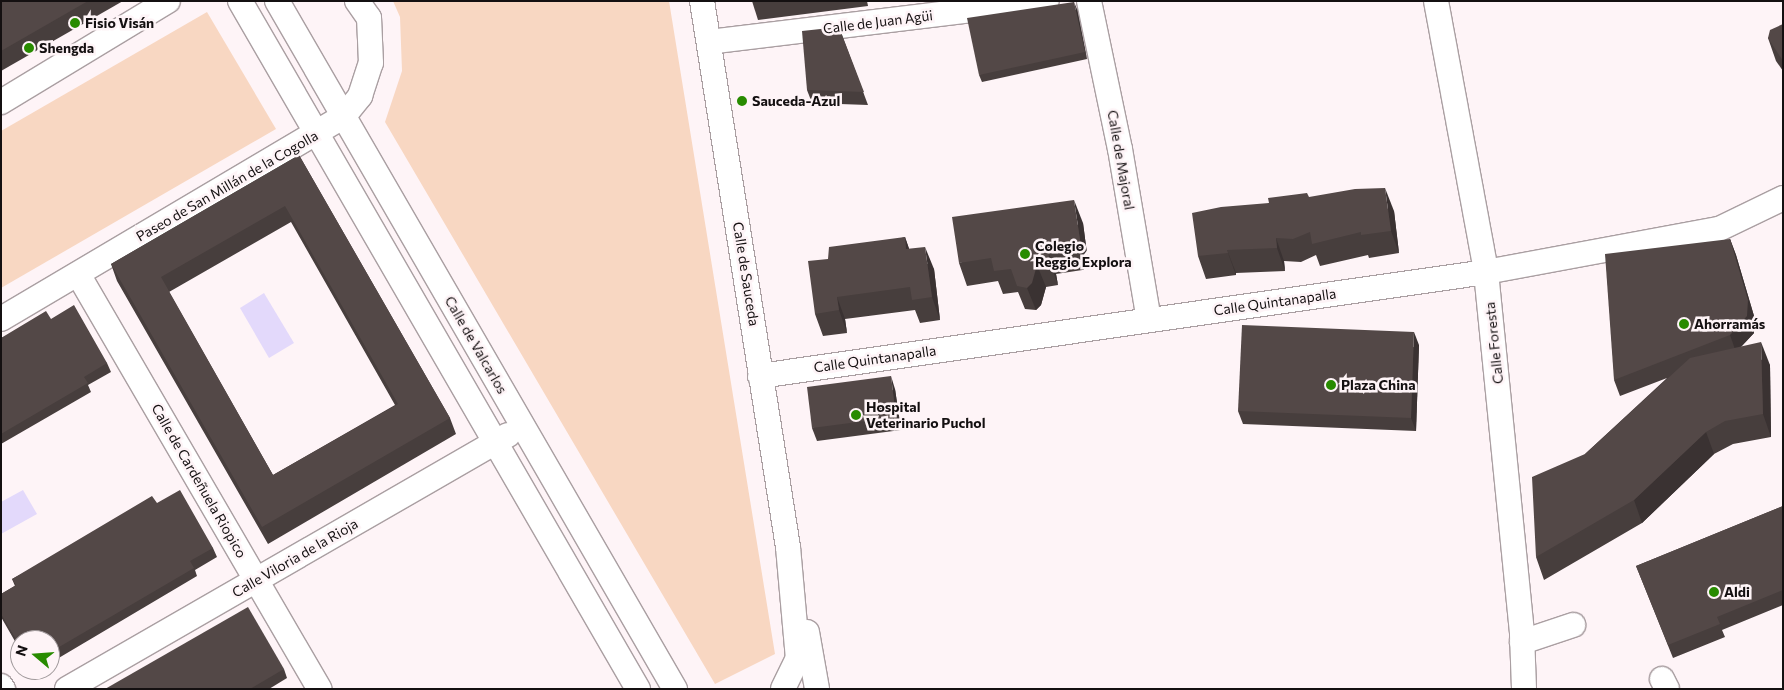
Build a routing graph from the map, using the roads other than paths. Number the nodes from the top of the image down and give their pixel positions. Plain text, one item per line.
1 (168, 1) edge
2 (240, 1) edge
3 (277, 1) edge
4 (358, 1) edge
5 (702, 1) edge
6 (1047, 1) edge
7 (1089, 1) edge
8 (1436, 1) edge
9 (710, 42) junction
10 (1, 102) edge
11 (344, 116) junction
12 (316, 135) junction
13 (1783, 198) edge
14 (1486, 272) junction
15 (78, 274) junction
16 (1, 319) edge
17 (1149, 320) junction
18 (760, 376) junction
19 (523, 428) junction
20 (495, 442) junction
21 (788, 548) junction
22 (257, 580) junction
23 (1573, 625) dead end
24 (1522, 642) junction
25 (816, 685) edge
26 (67, 689) edge
27 (320, 689) edge
28 (638, 689) edge
29 (675, 689) edge
30 (783, 689) edge
31 (1524, 689) edge

1 - 10 street
2 - 12 street
3 - 11 street, Calle de Valcarlos
4 - 11 street, Paseo de San Millán de la Cogolla
5 - 9 street, Calle de Sauceda
6 - 9 street, Calle de Juan Agüi
7 - 17 street, Calle de Majoral
8 - 14 street, Calle Foresta
9 - 18 street, Calle de Sauceda
11 - 12 street, Paseo de San Millán de la Cogolla
11 - 19 street, Calle de Valcarlos
12 - 15 street, Paseo de San Millán de la Cogolla
12 - 20 street
13 - 14 street, Calle Quintanapalla
14 - 17 street, Calle Quintanapalla
14 - 24 street, Calle Foresta
15 - 16 street, Paseo de San Millán de la Cogolla
15 - 22 street, Calle de Cardeñuela Riopico
17 - 18 street, Calle Quintanapalla
18 - 21 street, Calle de Sauceda
19 - 20 street, Calle Viloria de la Rioja
19 - 29 street, Calle de Valcarlos
20 - 22 street, Calle Viloria de la Rioja
20 - 28 street
21 - 25 street, Calle de Sauceda
21 - 30 street, Calle de Sauceda
22 - 26 street, Calle Viloria de la Rioja
22 - 27 street, Calle de Cardeñuela Riopico
23 - 24 street
24 - 31 street, Calle Foresta

